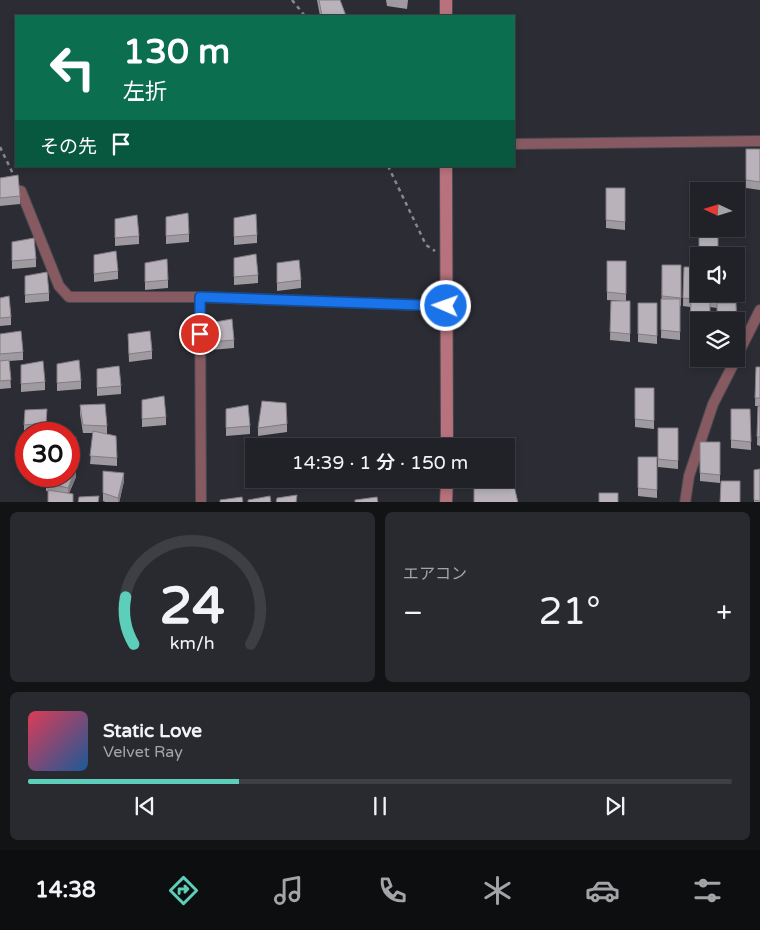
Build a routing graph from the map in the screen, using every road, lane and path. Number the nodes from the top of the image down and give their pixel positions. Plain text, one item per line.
1 (292, 0) edge
2 (446, 0) edge
3 (303, 15) edge
4 (446, 15) edge
5 (760, 141) edge
6 (515, 144) edge
7 (0, 147) edge
8 (388, 167) edge
9 (446, 167) edge
10 (21, 191) joint
11 (446, 258) junction
12 (200, 297) junction
13 (446, 306) junction
14 (760, 310) edge
15 (745, 340) edge
16 (732, 367) edge
17 (447, 438) edge
18 (446, 488) edge
19 (201, 502) edge
20 (446, 502) edge
21 (685, 502) edge

1 - 3 path
2 - 4 main road
5 - 6 street
7 - 10 path
8 - 11 path
9 - 11 main road
10 - 12 street
11 - 13 main road
12 - 13 street
12 - 19 street
13 - 17 main road
14 - 15 street
16 - 21 street
18 - 20 main road

